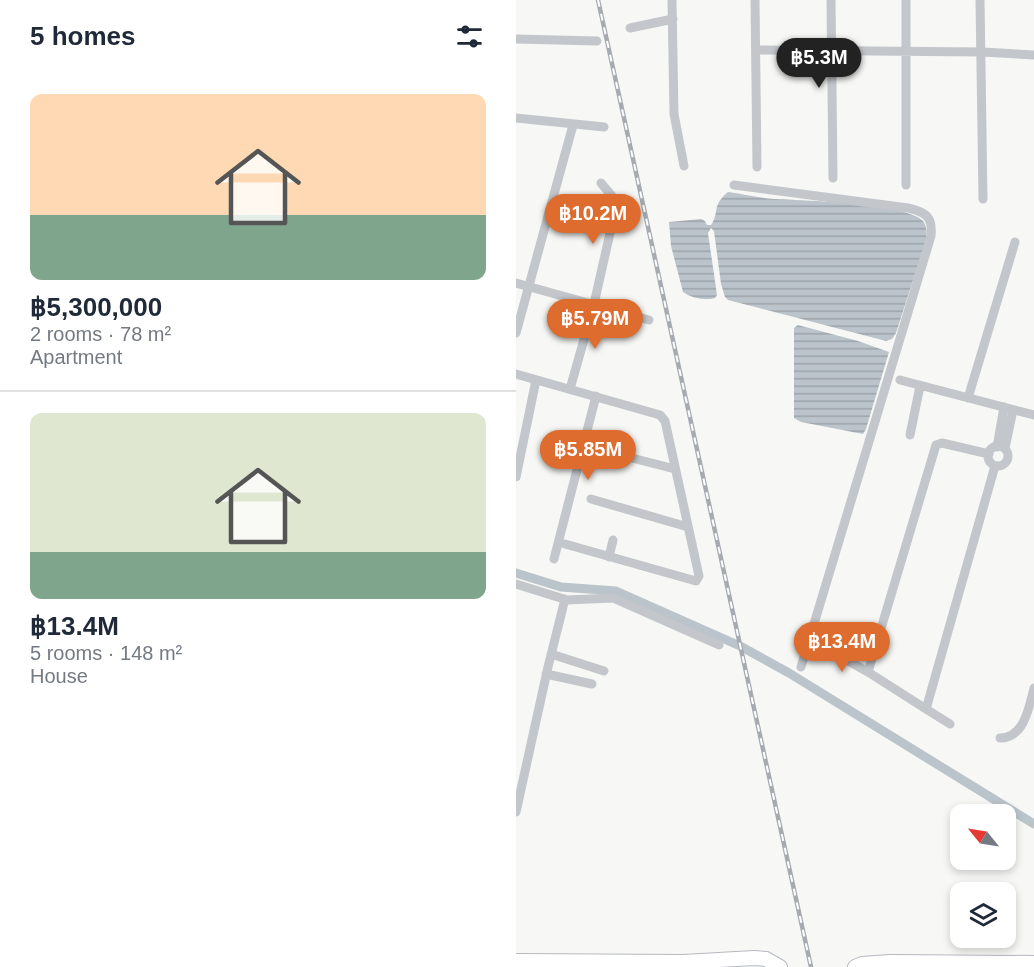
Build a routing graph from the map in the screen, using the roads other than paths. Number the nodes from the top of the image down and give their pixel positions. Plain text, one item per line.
1 (672, 0) edge
2 (755, 0) edge
3 (831, 0) edge
4 (906, 0) edge
5 (980, 0) edge
6 (673, 19) junction
7 (630, 28) dead end
8 (516, 39) edge
9 (597, 41) dead end
10 (906, 50) junction
11 (756, 51) junction
12 (832, 51) junction
13 (982, 52) junction
14 (1034, 55) edge
15 (516, 118) edge
16 (573, 125) junction
17 (604, 127) dead end
18 (684, 166) dead end
19 (757, 167) dead end
20 (833, 178) dead end
21 (601, 183) dead end
22 (735, 185) dead end
23 (906, 185) dead end
24 (983, 199) dead end
25 (1015, 242) dead end
26 (516, 283) edge
27 (529, 286) junction
28 (594, 304) junction
29 (649, 320) dead end
30 (516, 333) edge
31 (516, 375) edge
32 (536, 380) junction
33 (900, 380) dead end
34 (920, 386) junction
35 (570, 389) junction
36 (596, 396) junction
37 (968, 398) junction
38 (1009, 409) junction
39 (1034, 415) edge
40 (910, 435) dead end
41 (1001, 448) junction
42 (597, 449) dead end
43 (989, 454) junction
44 (995, 466) junction
45 (675, 469) junction
46 (516, 477) edge
47 (591, 499) dead end
48 (688, 526) junction
49 (614, 540) dead end
50 (565, 544) dead end
51 (609, 557) junction
52 (554, 559) dead end
53 (516, 584) edge
54 (565, 599) junction
55 (719, 645) dead end
56 (829, 650) dead end
57 (551, 654) junction
58 (801, 667) dead end
59 (604, 670) dead end
60 (868, 672) junction
61 (546, 674) junction
62 (592, 684) dead end
63 (1034, 688) edge
64 (926, 709) junction
65 (950, 724) dead end
66 (1000, 738) dead end
67 (516, 812) edge
68 (516, 961) edge
69 (1034, 963) edge
70 (780, 967) edge
71 (855, 967) edge

1 - 6 street
2 - 11 street
3 - 12 street
4 - 10 street
5 - 13 street
6 - 7 street
6 - 18 street
8 - 9 street
10 - 12 street
10 - 13 street
10 - 23 street
11 - 12 street
11 - 19 street
12 - 20 street
13 - 14 street
13 - 24 street
15 - 16 street
16 - 17 street
16 - 27 street
21 - 28 street
22 - 58 street
25 - 37 street
26 - 27 street
27 - 28 street
27 - 30 street
28 - 29 street
28 - 35 street
31 - 32 street
32 - 35 street
32 - 46 street
33 - 34 street
34 - 37 street
34 - 40 street
35 - 36 street
36 - 45 street
36 - 52 street
37 - 38 street
38 - 39 street
38 - 41 street
41 - 43 street
41 - 44 street
42 - 45 street
43 - 44 street
43 - 60 street
44 - 64 street
45 - 48 street
47 - 48 street
48 - 51 street
49 - 51 street
50 - 51 street
53 - 54 street
54 - 55 street
54 - 57 street
56 - 60 street
57 - 59 street
57 - 61 street
60 - 64 street
61 - 62 street
61 - 67 street
63 - 66 street
64 - 65 street
68 - 70 main road
69 - 71 main road

